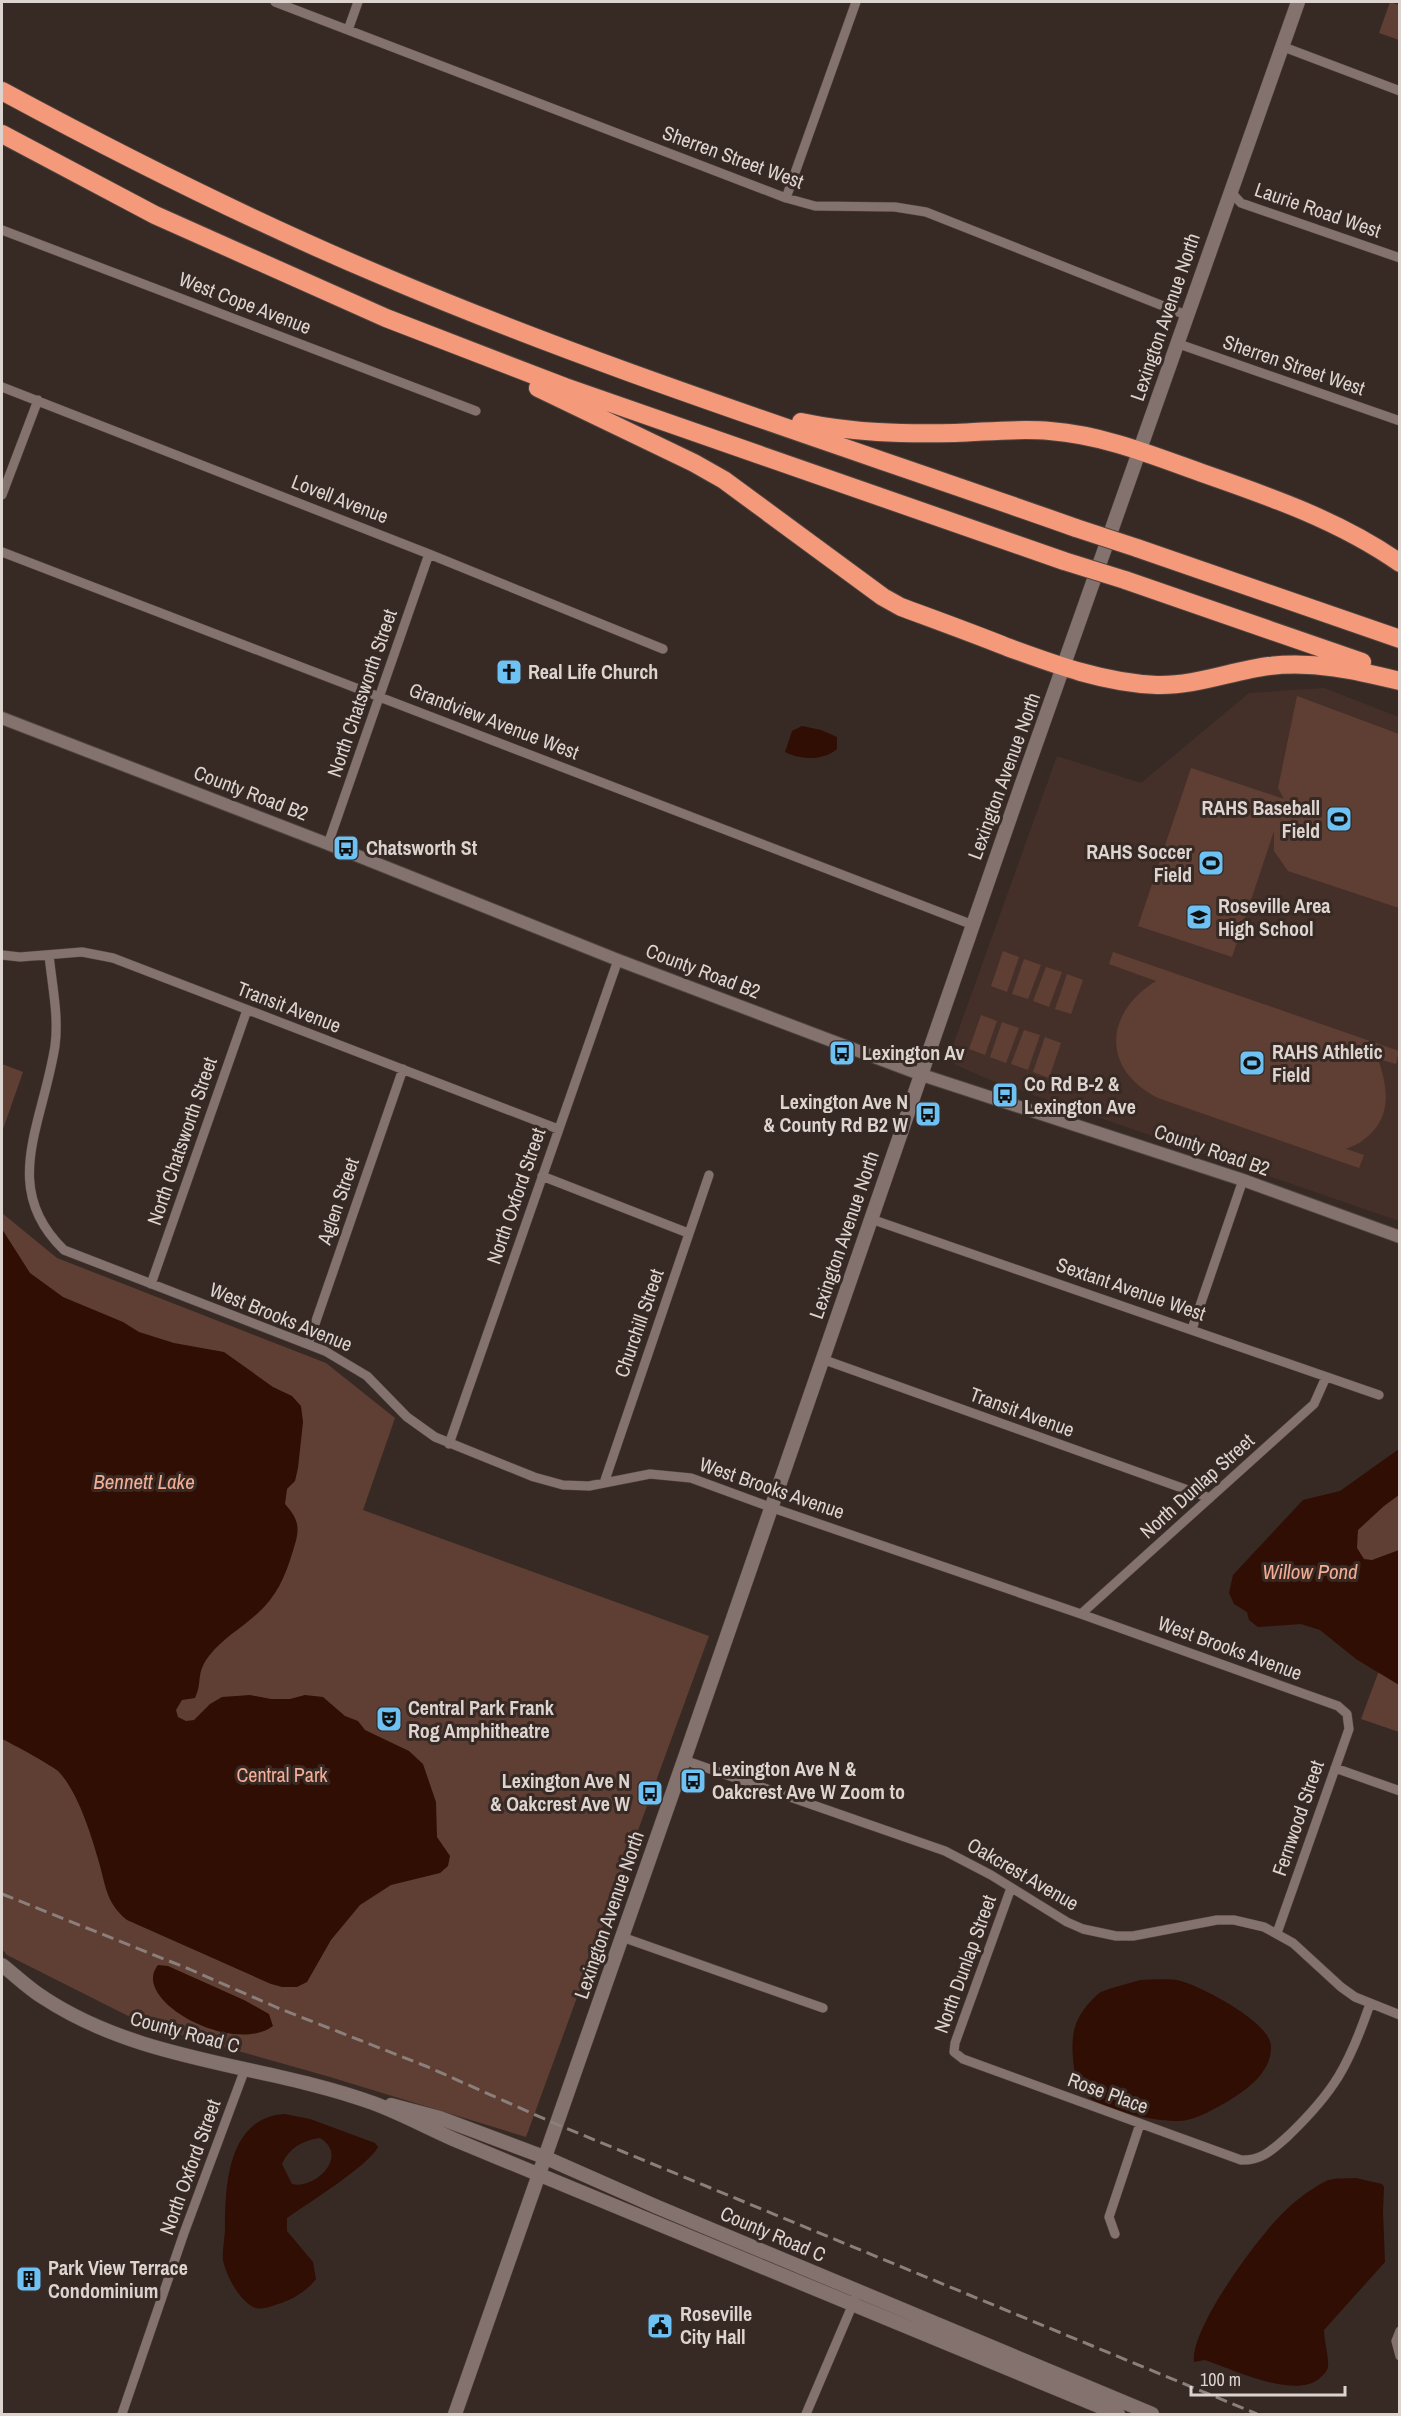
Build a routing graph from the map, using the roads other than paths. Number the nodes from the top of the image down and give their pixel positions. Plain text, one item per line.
1 (275, 2) edge
2 (358, 2) edge
3 (856, 2) edge
4 (1298, 2) edge
5 (348, 30) junction
6 (1281, 46) junction
7 (2, 91) edge
8 (1400, 91) edge
9 (2, 134) edge
10 (1230, 191) junction
11 (786, 198) junction
12 (2, 230) edge
13 (1400, 258) edge
14 (1186, 315) junction
15 (430, 336) junction
16 (1176, 343) junction
17 (2, 387) edge
18 (681, 390) junction
19 (38, 400) junction
20 (476, 411) dead end
21 (1400, 421) edge
22 (1140, 450) junction
23 (2, 495) edge
24 (2, 552) edge
25 (429, 554) junction
26 (1400, 563) edge
27 (1400, 639) edge
28 (663, 649) dead end
29 (1064, 668) junction
30 (1400, 675) edge
31 (1400, 681) edge
32 (380, 698) junction
33 (2, 718) edge
34 (328, 844) junction
35 (973, 925) junction
36 (2, 955) edge
37 (49, 955) junction
38 (618, 960) junction
39 (247, 1010) junction
40 (403, 1070) junction
41 (922, 1075) junction
42 (558, 1129) junction
43 (23, 1144) dead end
44 (709, 1175) dead end
45 (542, 1176) junction
46 (1243, 1180) junction
47 (870, 1219) junction
48 (30, 1221) dead end
49 (688, 1233) junction
50 (1400, 1237) edge
51 (151, 1284) junction
52 (1192, 1329) junction
53 (308, 1344) junction
54 (822, 1359) junction
55 (1326, 1377) junction
56 (1379, 1395) dead end
57 (448, 1444) junction
58 (604, 1483) junction
59 (1210, 1498) junction
60 (770, 1508) junction
61 (1082, 1614) junction
62 (1347, 1714) joint
63 (684, 1760) junction
64 (1335, 1768) junction
65 (1400, 1791) edge
66 (1011, 1888) junction
67 (1277, 1933) junction
68 (622, 1937) junction
69 (2, 1965) edge
70 (1370, 2004) junction
71 (823, 2008) dead end
72 (1400, 2015) edge
73 (954, 2052) joint
74 (245, 2069) junction
75 (374, 2104) junction
76 (1140, 2124) junction
77 (544, 2157) junction
78 (538, 2173) junction
79 (1114, 2234) dead end
80 (855, 2298) junction
81 (1400, 2331) edge
82 (1400, 2356) edge
83 (122, 2415) edge
84 (455, 2415) edge
85 (806, 2415) edge
86 (1118, 2415) edge
87 (1152, 2415) edge

1 - 5 street, Sherren Street West
2 - 5 street
3 - 11 street
4 - 6 main road, Lexington Avenue North
5 - 11 street, Sherren Street West
6 - 8 street
6 - 10 main road, Lexington Avenue North
7 - 18 highway
9 - 15 highway
10 - 13 street, Laurie Road West
10 - 14 main road, Lexington Avenue North
11 - 14 street, Sherren Street West
12 - 20 street, West Cope Avenue
14 - 16 main road, Lexington Avenue North
15 - 29 highway
15 - 30 highway, bridge
16 - 21 street, Sherren Street West
16 - 22 main road, Lexington Avenue North
17 - 19 street, Lovell Avenue
18 - 22 highway
18 - 27 highway, bridge
19 - 23 street
19 - 25 street, Lovell Avenue
22 - 26 highway
22 - 29 main road, Lexington Avenue North
24 - 32 street, Grandview Avenue West
25 - 28 street, Lovell Avenue
25 - 32 street, North Chatsworth Street
29 - 31 highway
29 - 35 main road, Lexington Avenue North
32 - 34 street, North Chatsworth Street
32 - 35 street, Grandview Avenue West
33 - 34 street, County Road B2
34 - 38 street, County Road B2
35 - 41 main road, Lexington Avenue North
36 - 37 street, Transit Avenue
37 - 39 street, Transit Avenue
37 - 43 street
38 - 41 street, County Road B2
38 - 42 street, North Oxford Street
39 - 40 street, Transit Avenue
39 - 51 street, North Chatsworth Street
40 - 42 street, Transit Avenue
40 - 53 street, Aglen Street
41 - 46 street, County Road B2
41 - 47 main road, Lexington Avenue North
42 - 45 street, North Oxford Street
44 - 49 street, Churchill Street
45 - 49 street
45 - 57 street, North Oxford Street
46 - 50 street, County Road B2
46 - 52 street
47 - 52 street, Sextant Avenue West
47 - 54 main road, Lexington Avenue North
48 - 51 street, West Brooks Avenue
49 - 58 street, Churchill Street
51 - 53 street, West Brooks Avenue
52 - 55 street, Sextant Avenue West
53 - 57 street, West Brooks Avenue
54 - 59 street, Transit Avenue
54 - 60 main road, Lexington Avenue North
55 - 56 street, Sextant Avenue West
55 - 59 street, North Dunlap Street
57 - 58 street, West Brooks Avenue
58 - 60 street, West Brooks Avenue
59 - 61 street, North Dunlap Street
60 - 61 street, West Brooks Avenue
60 - 63 main road, Lexington Avenue North
61 - 62 street, West Brooks Avenue
62 - 64 street, Fernwood Street
63 - 66 street, Oakcrest Avenue
63 - 68 main road, Lexington Avenue North
64 - 65 street
64 - 67 street, Fernwood Street
66 - 67 street, Oakcrest Avenue
66 - 73 street, North Dunlap Street
67 - 70 street, Oakcrest Avenue
68 - 71 street
68 - 77 main road, Lexington Avenue North
69 - 74 main road, County Road C
70 - 72 street, Oakcrest Avenue
70 - 76 street, Rose Place
73 - 76 street, Rose Place
74 - 75 main road, County Road C
74 - 83 street, North Oxford Street
75 - 77 main road, County Road C
75 - 78 main road, County Road C
76 - 79 street
77 - 78 main road, Lexington Avenue North
77 - 80 main road, County Road C
78 - 80 main road, County Road C
78 - 84 main road, Lexington Avenue North
80 - 85 street
80 - 86 main road, County Road C
80 - 87 main road, County Road C
81 - 82 street

